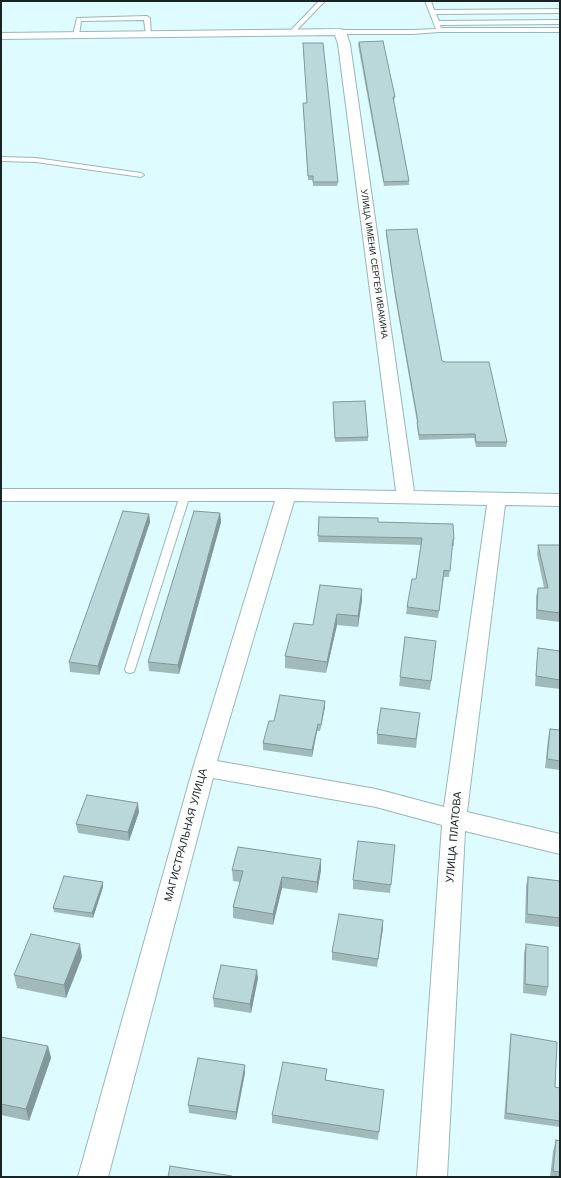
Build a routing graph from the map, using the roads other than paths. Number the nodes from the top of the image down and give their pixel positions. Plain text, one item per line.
1 (322, 1) edge
2 (428, 1) edge
3 (432, 12) junction
4 (560, 12) edge
5 (560, 22) edge
6 (437, 23) junction
7 (439, 30) junction
8 (560, 30) edge
9 (293, 31) junction
10 (340, 32) junction
11 (76, 35) junction
12 (149, 35) junction
13 (1, 36) edge
14 (1, 159) edge
15 (141, 175) dead end
16 (1, 495) edge
17 (185, 495) junction
18 (286, 495) junction
19 (406, 497) junction
20 (497, 498) junction
21 (560, 500) edge
22 (130, 669) dead end
23 (204, 768) junction
24 (454, 819) junction
25 (560, 844) edge
26 (93, 1177) edge
27 (432, 1177) edge

1 - 9 lane
2 - 3 lane
3 - 4 lane
3 - 6 lane
5 - 6 lane
6 - 7 lane
7 - 8 lane
7 - 10 lane
9 - 10 street
9 - 12 street
10 - 19 street, УЛИЦА ИМЕНИ СЕРГЕЯ ИВАКИНА
11 - 12 street
11 - 12 lane
11 - 13 street
14 - 15 lane
16 - 17 street
17 - 18 street
17 - 22 lane
18 - 19 street
18 - 23 street, МАГИСТРАЛЬНАЯ УЛИЦА
19 - 20 street
20 - 21 street
20 - 24 street, УЛИЦА ПЛАТОВА
23 - 24 street
23 - 26 street, МАГИСТРАЛЬНАЯ УЛИЦА
24 - 25 street
24 - 27 street, УЛИЦА ПЛАТОВА

